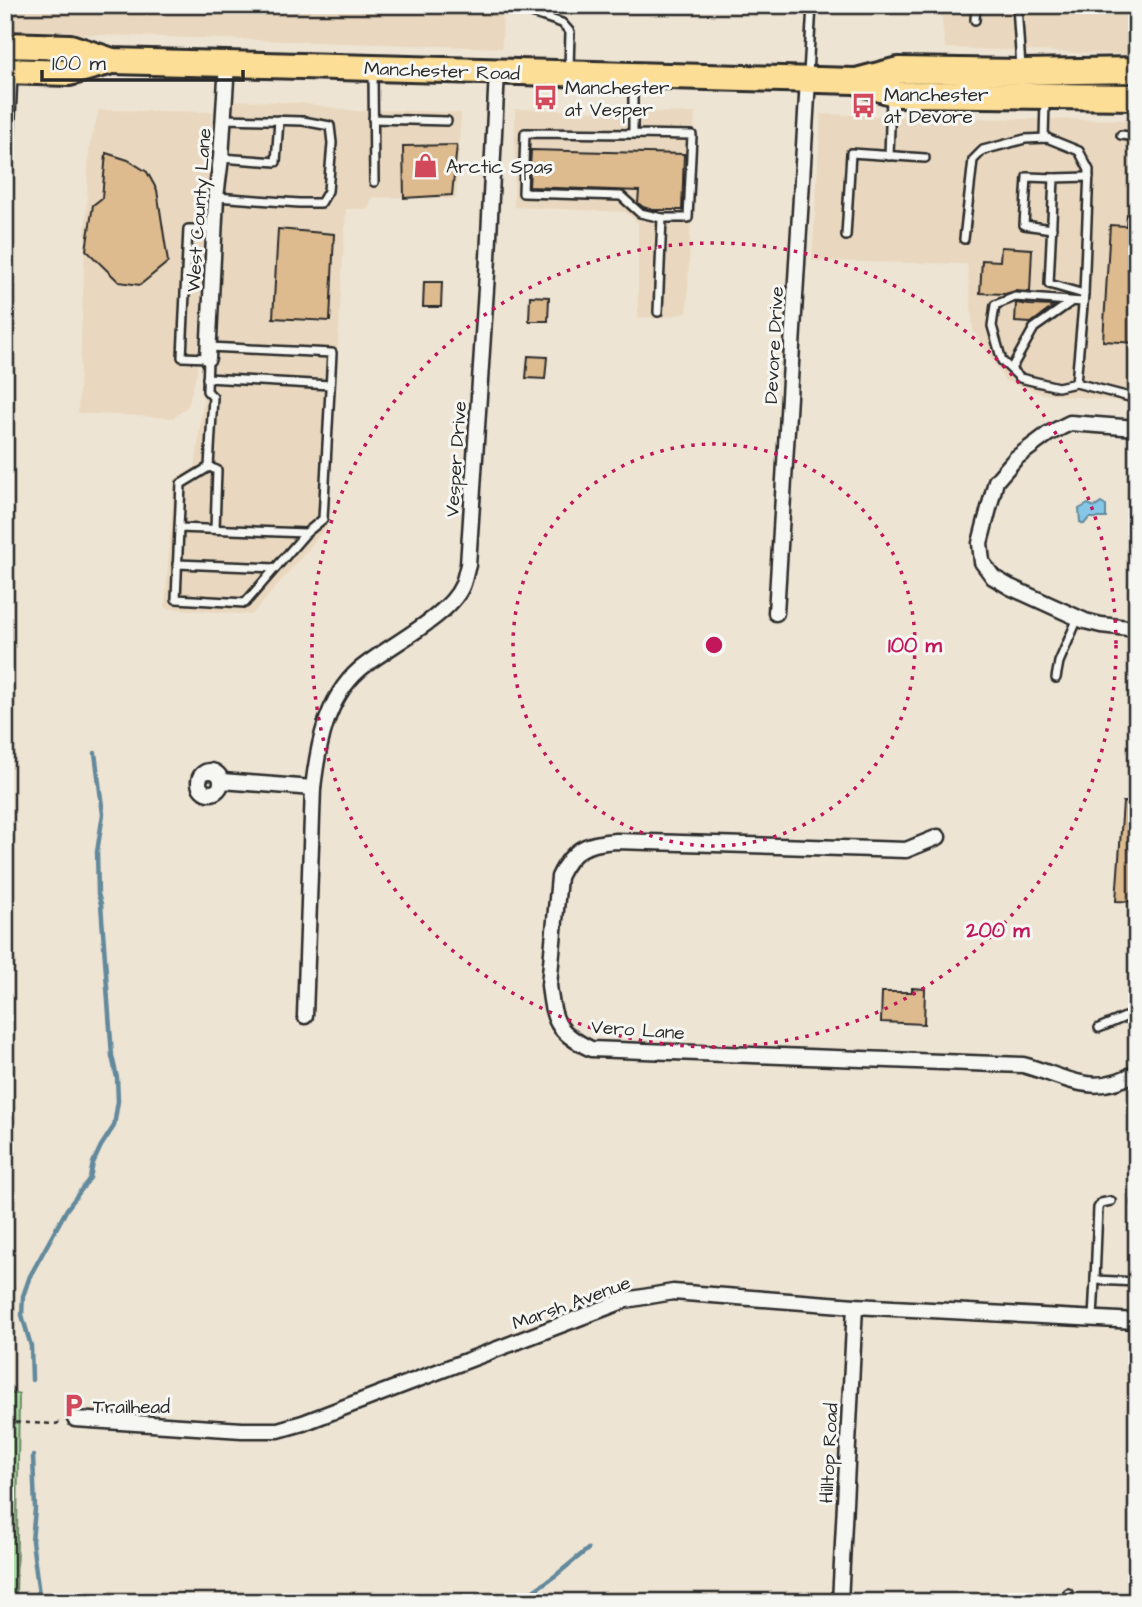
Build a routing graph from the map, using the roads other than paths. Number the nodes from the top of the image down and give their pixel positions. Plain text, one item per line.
1 (527, 5) edge
2 (812, 5) edge
3 (976, 5) edge
4 (1017, 5) edge
5 (1136, 5) edge
6 (1137, 18) edge
7 (975, 20) dead end
8 (5, 45) edge
9 (112, 61) junction
10 (227, 64) junction
11 (373, 68) junction
12 (9, 71) edge
13 (497, 71) junction
14 (1137, 71) edge
15 (1021, 72) junction
16 (569, 73) junction
17 (634, 75) junction
18 (808, 80) junction
19 (855, 81) junction
20 (892, 92) junction
21 (978, 96) junction
22 (1045, 97) junction
23 (1137, 97) edge
24 (223, 119) junction
25 (373, 119) junction
26 (279, 120) junction
27 (447, 121) dead end
28 (633, 134) junction
29 (1121, 135) dead end
30 (10, 137) dead end
31 (1137, 137) edge
32 (1044, 138) junction
33 (889, 156) junction
34 (221, 158) junction
35 (925, 158) dead end
36 (1088, 177) junction
37 (1054, 178) junction
38 (374, 182) dead end
39 (216, 197) junction
40 (662, 218) junction
41 (214, 229) junction
42 (1052, 229) junction
43 (846, 236) dead end
44 (964, 239) dead end
45 (1084, 298) junction
46 (1071, 302) junction
47 (658, 312) dead end
48 (208, 353) junction
49 (1011, 369) junction
50 (207, 378) junction
51 (1076, 383) junction
52 (330, 385) junction
53 (1137, 399) edge
54 (1137, 428) edge
55 (209, 467) junction
56 (179, 528) junction
57 (215, 530) junction
58 (306, 533) junction
59 (177, 564) junction
60 (275, 568) junction
61 (776, 613) dead end
62 (1078, 618) junction
63 (1137, 629) edge
64 (1056, 678) dead end
65 (222, 781) dead end
66 (313, 788) junction
67 (938, 837) dead end
68 (1137, 1012) edge
69 (305, 1016) dead end
70 (1099, 1028) dead end
71 (1137, 1072) edge
72 (1111, 1201) dead end
73 (1095, 1280) junction
74 (1137, 1282) edge
75 (855, 1306) junction
76 (1093, 1318) junction
77 (1137, 1321) edge
78 (75, 1419) road end
79 (1068, 1593) dead end
80 (840, 1602) edge
81 (1068, 1602) edge

1 - 16 lane
2 - 18 lane
3 - 7 lane
4 - 15 lane
5 - 6 lane
8 - 9 highway, Manchester Road
9 - 10 highway, Manchester Road
9 - 12 highway, Manchester Road
10 - 11 highway, Manchester Road
10 - 24 street, West County Lane
11 - 13 highway, Manchester Road
11 - 25 lane
12 - 30 lane
13 - 16 highway, Manchester Road
13 - 66 street, Vesper Drive
14 - 15 highway, Manchester Road
15 - 19 highway, Manchester Road
15 - 21 highway
16 - 17 highway, Manchester Road
17 - 18 highway, Manchester Road
17 - 28 lane
18 - 19 highway, Manchester Road
18 - 61 street, Devore Drive
19 - 20 highway, Manchester Road
20 - 21 highway, Manchester Road
20 - 33 lane
21 - 22 highway, Manchester Road
22 - 23 highway, Manchester Road
22 - 32 lane
24 - 26 lane
24 - 34 street, West County Lane
25 - 27 lane
25 - 38 lane
26 - 34 lane
26 - 39 lane
28 - 40 lane
28 - 40 lane
29 - 31 lane
32 - 36 lane
32 - 44 lane
33 - 35 lane
33 - 43 lane
34 - 39 street, West County Lane
36 - 37 lane
36 - 45 lane
37 - 42 lane
37 - 42 lane
39 - 41 street, West County Lane
40 - 47 lane
41 - 48 street, West County Lane
41 - 48 lane
42 - 45 lane
45 - 46 lane
45 - 51 lane
46 - 49 lane
46 - 49 lane
48 - 50 lane
48 - 52 lane
49 - 51 lane
50 - 52 lane
50 - 55 lane
51 - 53 lane
52 - 58 lane
54 - 62 street
55 - 56 lane
55 - 57 lane
56 - 57 lane
56 - 59 lane
57 - 58 lane
58 - 60 lane
59 - 60 lane
59 - 60 lane
62 - 63 street
62 - 64 lane
65 - 66 street
66 - 69 street, Vesper Drive
67 - 71 street, Vero Lane
68 - 70 lane
72 - 73 lane
73 - 74 lane
73 - 76 lane
75 - 76 street, Marsh Avenue
75 - 78 street, Marsh Avenue
75 - 80 street, Hilltop Road
76 - 77 street, Marsh Avenue
79 - 81 lane

